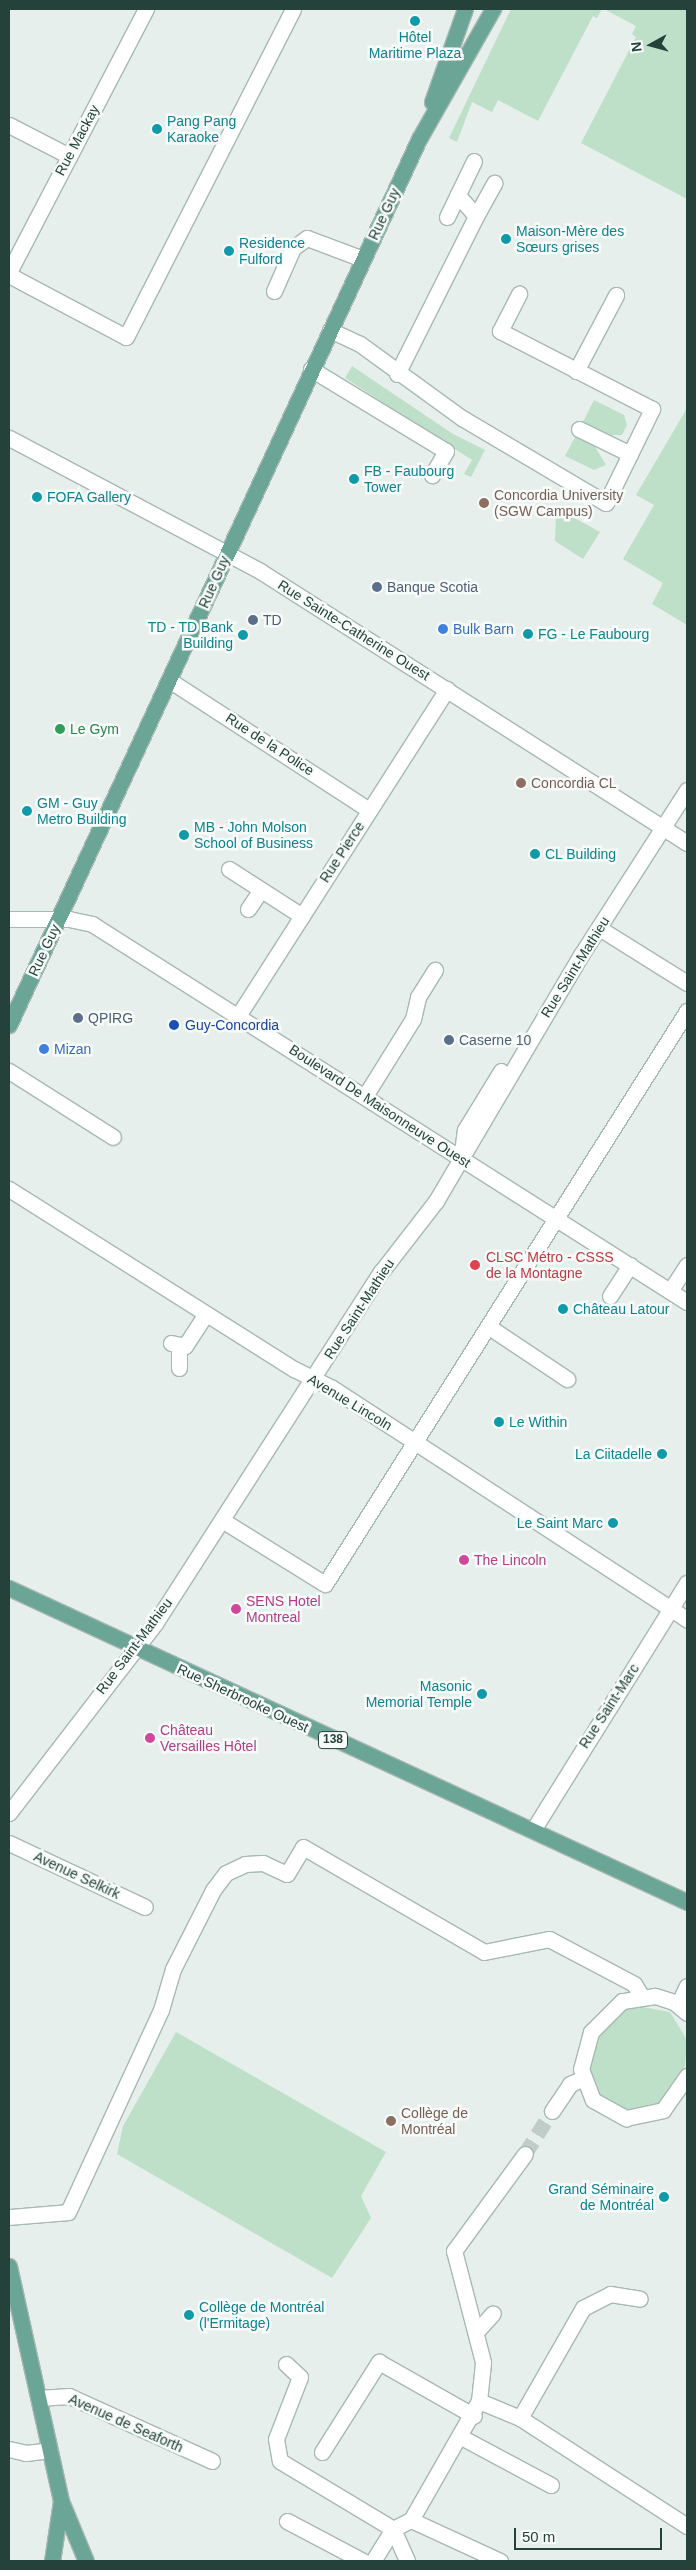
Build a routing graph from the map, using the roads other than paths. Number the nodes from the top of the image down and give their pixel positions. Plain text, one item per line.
1 (146, 9) edge
2 (293, 9) edge
3 (465, 9) edge
4 (493, 9) edge
5 (9, 125) edge
6 (419, 139) junction
7 (69, 156) junction
8 (474, 161) dead end
9 (494, 183) dead end
10 (458, 195) junction
11 (476, 216) junction
12 (447, 217) dead end
13 (363, 259) junction
14 (9, 274) edge
15 (274, 291) dead end
16 (520, 294) dead end
17 (616, 295) dead end
18 (330, 330) junction
19 (312, 369) junction
20 (576, 370) junction
21 (397, 374) junction
22 (579, 429) dead end
23 (9, 438) edge
24 (630, 454) junction
25 (432, 475) dead end
26 (227, 552) junction
27 (169, 680) junction
28 (447, 689) junction
29 (687, 790) edge
30 (369, 810) junction
31 (663, 828) junction
32 (687, 843) edge
33 (229, 870) dead end
34 (261, 890) junction
35 (248, 909) dead end
36 (302, 916) junction
37 (9, 919) edge
38 (59, 919) junction
39 (599, 928) junction
40 (435, 970) dead end
41 (687, 983) edge
42 (687, 1011) edge
43 (238, 1016) junction
44 (9, 1025) edge
45 (9, 1071) edge
46 (501, 1072) dead end
47 (365, 1096) junction
48 (113, 1137) dead end
49 (462, 1159) junction
50 (9, 1189) edge
51 (558, 1219) junction
52 (630, 1265) junction
53 (687, 1265) edge
54 (670, 1291) junction
55 (610, 1296) dead end
56 (687, 1302) edge
57 (206, 1314) junction
58 (489, 1327) junction
59 (179, 1368) dead end
60 (313, 1379) junction
61 (567, 1379) dead end
62 (415, 1442) junction
63 (222, 1520) junction
64 (687, 1583) edge
65 (9, 1588) edge
66 (671, 1609) junction
67 (687, 1619) edge
68 (134, 1648) junction
69 (9, 1813) edge
70 (533, 1830) junction
71 (9, 1843) edge
72 (687, 1902) edge
73 (145, 1907) dead end
74 (687, 1986) edge
75 (642, 1995) junction
76 (683, 2009) edge
77 (687, 2076) edge
78 (582, 2079) junction
79 (552, 2111) tunnel mouth
80 (525, 2154) tunnel mouth
81 (9, 2217) edge
82 (9, 2266) edge
83 (640, 2299) dead end
84 (493, 2313) dead end
85 (476, 2332) junction
86 (286, 2364) dead end
87 (39, 2398) junction
88 (479, 2401) junction
89 (474, 2416) junction
90 (520, 2418) junction
91 (461, 2437) junction
92 (9, 2449) edge
93 (50, 2450) junction
94 (322, 2452) dead end
95 (212, 2462) dead end
96 (551, 2485) dead end
97 (61, 2500) junction
98 (411, 2520) junction
99 (287, 2521) dead end
100 (687, 2526) edge
101 (393, 2529) junction
102 (52, 2561) edge
103 (86, 2561) edge
104 (363, 2561) edge
105 (373, 2561) edge
106 (407, 2561) edge
107 (500, 2561) edge

1 - 7 street, Rue Mackay
2 - 14 street
3 - 6 main road, Rue Guy
4 - 6 main road, Rue Guy
5 - 7 street
6 - 13 main road, Rue Guy
7 - 14 street, Rue Mackay
8 - 10 street
9 - 11 street
10 - 11 street
10 - 12 street
11 - 21 street
13 - 15 street
13 - 18 main road, Rue Guy
16 - 20 street
17 - 20 street
18 - 19 main road, Rue Guy
18 - 21 street
19 - 25 street
19 - 26 main road, Rue Guy
20 - 24 street
21 - 24 street
22 - 24 street
23 - 26 street, Rue Sainte-Catherine Ouest
26 - 27 main road, Rue Guy
26 - 28 street, Rue Sainte-Catherine Ouest
27 - 30 street, Rue de la Police
27 - 38 main road, Rue Guy
28 - 30 street, Rue Pierce
28 - 31 street, Rue Sainte-Catherine Ouest
29 - 31 street, Rue Saint-Mathieu
30 - 36 street, Rue Pierce
31 - 32 street, Rue Sainte-Catherine Ouest
31 - 39 street, Rue Saint-Mathieu
33 - 34 street
34 - 35 street
34 - 36 street
36 - 43 street, Rue Pierce
37 - 38 street, Boulevard De Maisonneuve Ouest
38 - 43 street, Boulevard De Maisonneuve Ouest
38 - 44 main road, Rue Guy
39 - 41 street
39 - 49 street, Rue Saint-Mathieu
40 - 47 street
42 - 51 street
43 - 47 street, Boulevard De Maisonneuve Ouest
45 - 48 street
46 - 49 street
47 - 49 street, Boulevard De Maisonneuve Ouest
49 - 51 street, Boulevard De Maisonneuve Ouest
49 - 60 street, Rue Saint-Mathieu
50 - 57 street, Avenue Lincoln
51 - 52 street, Boulevard De Maisonneuve Ouest
51 - 58 street
52 - 54 street, Boulevard De Maisonneuve Ouest
52 - 55 street
53 - 54 street
54 - 56 street, Boulevard De Maisonneuve Ouest
57 - 59 street
57 - 60 street, Avenue Lincoln
58 - 61 street
58 - 62 street
60 - 62 street, Avenue Lincoln
60 - 63 street, Rue Saint-Mathieu
62 - 63 street
62 - 66 street, Avenue Lincoln
63 - 68 street, Rue Saint-Mathieu
64 - 66 street, Rue Saint-Marc
65 - 68 main road, Rue Sherbrooke Ouest / 138
66 - 67 street, Avenue Lincoln
66 - 70 street, Rue Saint-Marc
68 - 69 street, Rue Saint-Mathieu
68 - 70 main road, Rue Sherbrooke Ouest / 138
70 - 72 main road, 138
71 - 73 street, Avenue Selkirk
74 - 76 street
75 - 76 street
75 - 78 street
75 - 81 street
77 - 78 street
78 - 79 street
80 - 85 street
82 - 87 main road
83 - 90 street
84 - 85 street
85 - 88 street
86 - 101 street
87 - 93 main road
87 - 95 street, Avenue de Seaforth
88 - 89 street
88 - 90 street
89 - 91 street
89 - 94 street
90 - 100 street
91 - 96 street
91 - 98 street
92 - 93 street
93 - 97 main road
97 - 102 main road
97 - 103 main road
98 - 101 street
98 - 107 street
99 - 104 street
101 - 105 street
101 - 106 street

